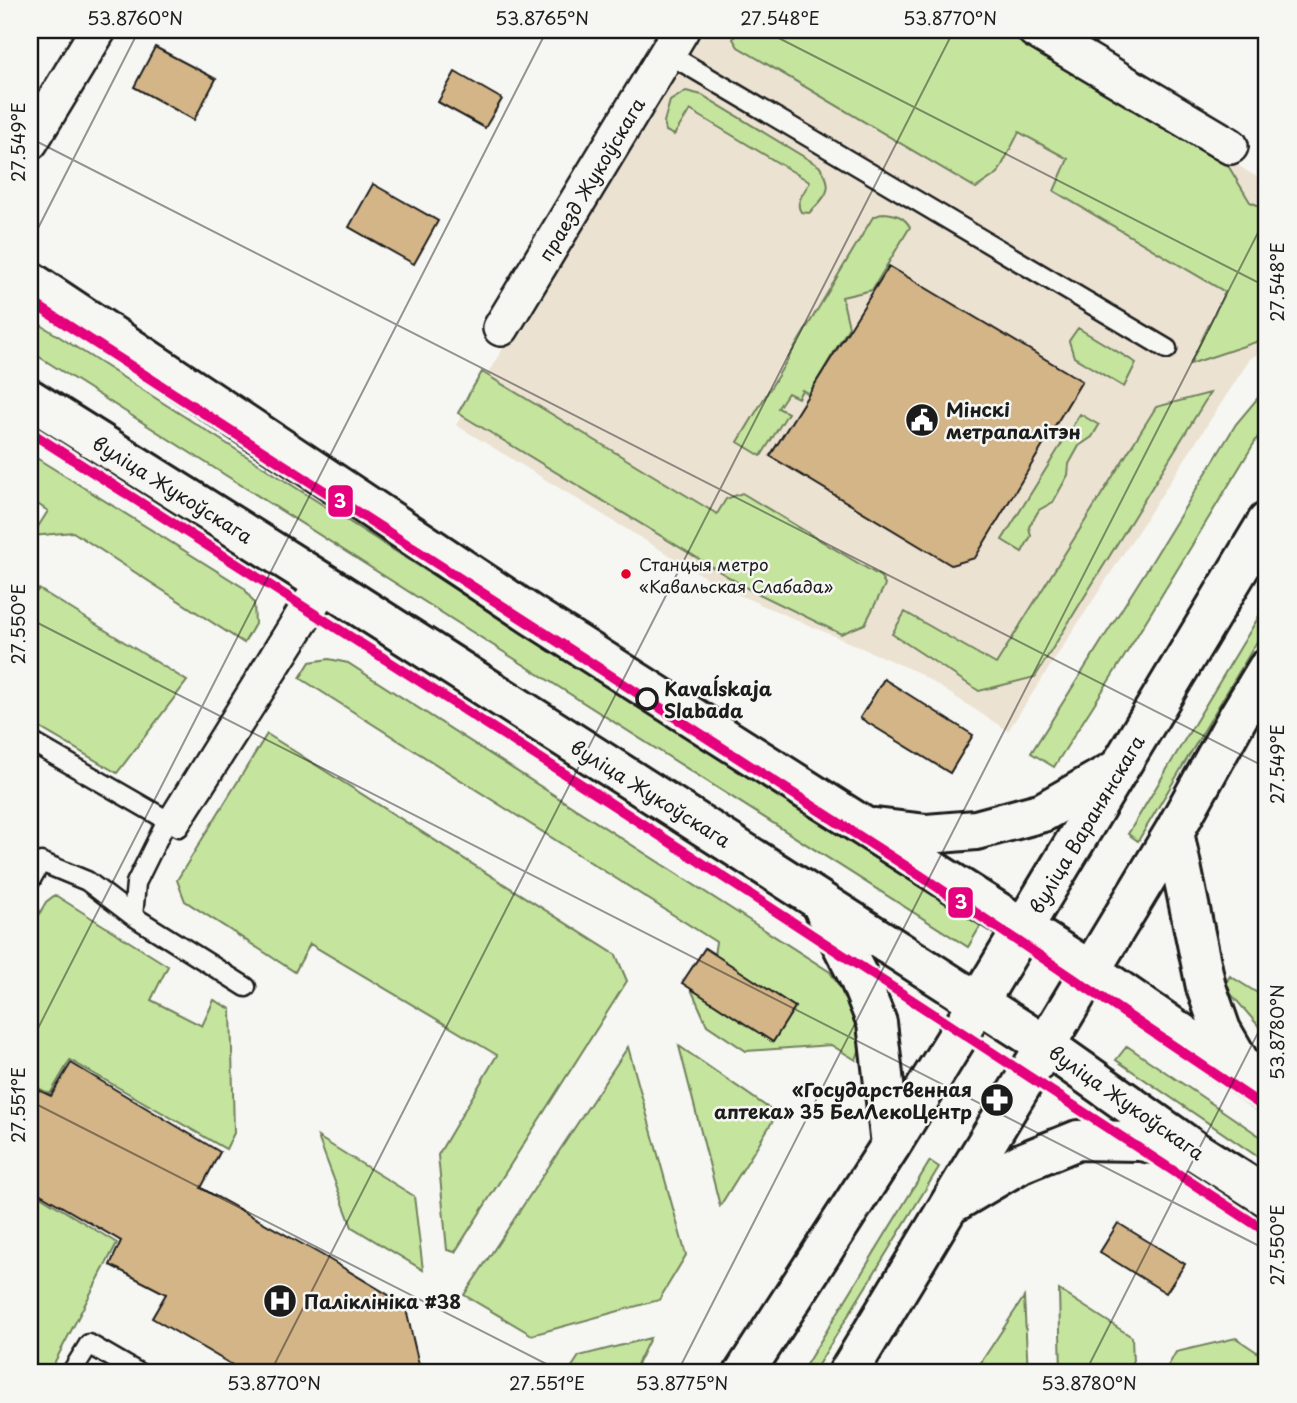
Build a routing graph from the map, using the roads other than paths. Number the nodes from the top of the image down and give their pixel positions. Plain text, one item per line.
1 (98, 30) edge
2 (1048, 33) edge
3 (674, 41) edge
4 (30, 142) edge
5 (1230, 146) dead end
6 (30, 281) edge
7 (501, 328) dead end
8 (1167, 349) dead end
9 (30, 399) edge
10 (1267, 522) edge
11 (324, 583) junction
12 (1267, 669) edge
13 (30, 741) edge
14 (1120, 768) junction
15 (167, 820) junction
16 (866, 827) junction
17 (1174, 832) junction
18 (30, 881) edge
19 (820, 901) junction
20 (133, 916) junction
21 (1023, 928) junction
22 (1091, 971) junction
23 (246, 987) dead end
24 (978, 1003) junction
25 (1045, 1045) junction
26 (1259, 1086) edge
27 (891, 1145) junction
28 (1195, 1151) junction
29 (1267, 1197) edge
30 (951, 1205) junction
31 (71, 1373) edge
32 (139, 1373) edge
33 (744, 1373) edge
34 (848, 1373) edge

1 - 4 street
2 - 5 street
3 - 7 street, праезд Жукоўскага
3 - 8 lane
6 - 16 main road
9 - 11 main road, вуліца Жукоўскага
10 - 14 main road, вуліца Варанянскага
11 - 15 lane
11 - 19 main road, вуліца Жукоўскага
12 - 17 main road
13 - 15 lane
14 - 16 main road
14 - 21 main road, вуліца Варанянскага
15 - 20 lane
16 - 21 main road
17 - 22 main road
17 - 26 main road
18 - 20 lane
19 - 24 main road, вуліца Жукоўскага
19 - 27 main road
20 - 23 lane
21 - 22 main road
21 - 24 main road, вуліца Варанянскага
22 - 25 main road
22 - 26 main road
24 - 25 main road, вуліца Жукоўскага
24 - 27 main road, вуліца Варанянскага
25 - 28 main road, вуліца Жукоўскага
25 - 30 main road
27 - 33 main road, вуліца Варанянскага
28 - 29 main road, вуліца Жукоўскага
28 - 30 main road
30 - 34 main road
31 - 32 lane

